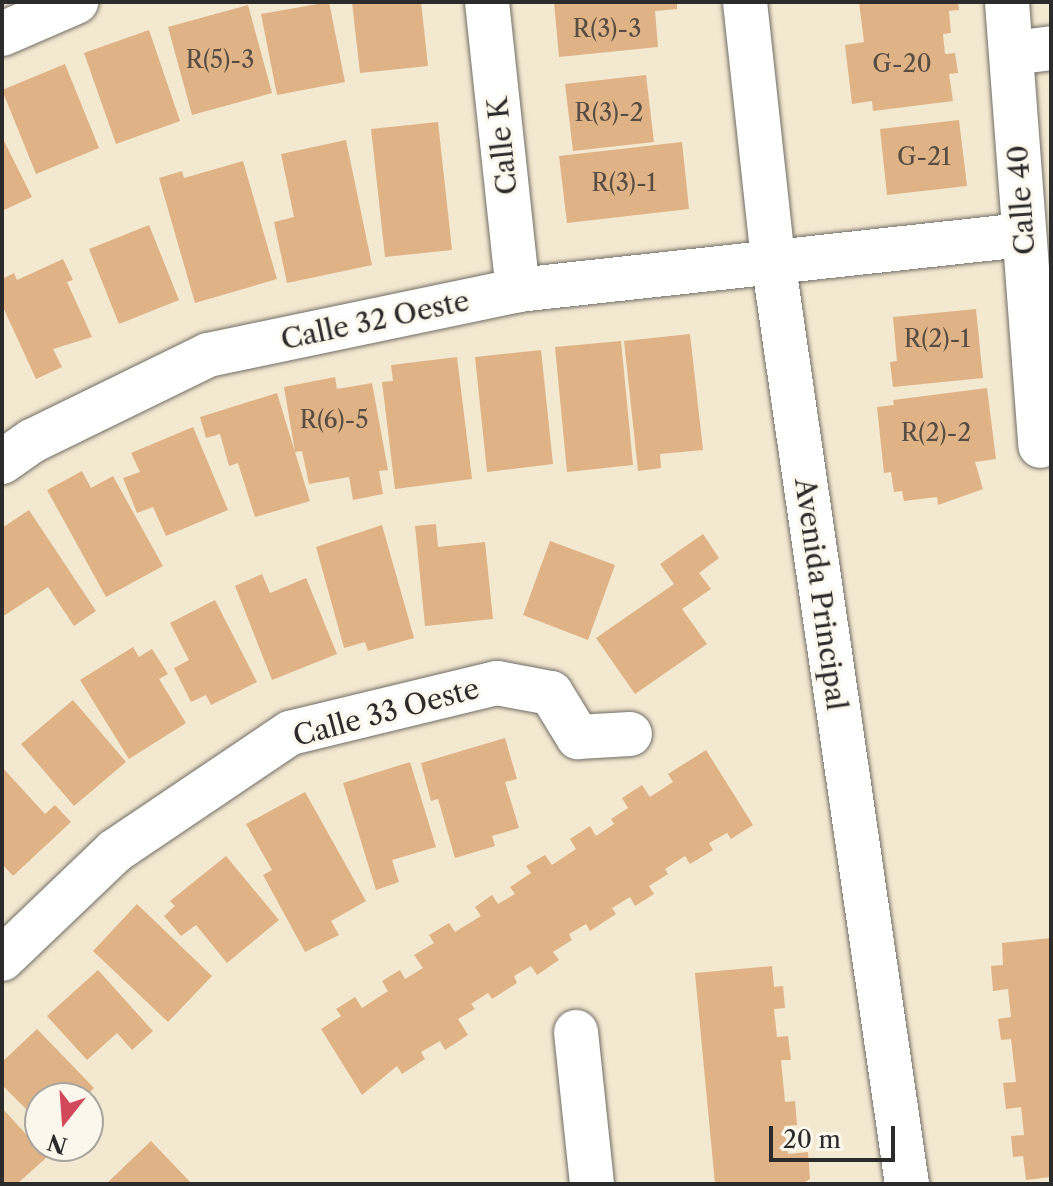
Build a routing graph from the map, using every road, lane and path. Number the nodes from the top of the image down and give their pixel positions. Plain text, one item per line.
1 (76, 2) edge
2 (487, 2) edge
3 (745, 2) edge
4 (1007, 2) edge
5 (2, 34) edge
6 (1032, 51) edge
7 (1023, 235) junction
8 (773, 260) junction
9 (518, 290) junction
10 (1040, 446) dead end
11 (2, 462) edge
12 (630, 734) dead end
13 (2, 959) edge
14 (576, 1032) dead end
15 (592, 1184) edge
16 (907, 1184) edge

1 - 5 street
2 - 9 street, Calle K
3 - 8 street, Avenida Principal
4 - 6 street, Calle 40
6 - 7 street, Calle 40
7 - 8 street, Calle 32 Oeste
7 - 10 street, Calle 40
8 - 9 street, Calle 32 Oeste
8 - 16 street, Avenida Principal
9 - 11 street, Calle 32 Oeste
12 - 13 street, Calle 33 Oeste
14 - 15 street

